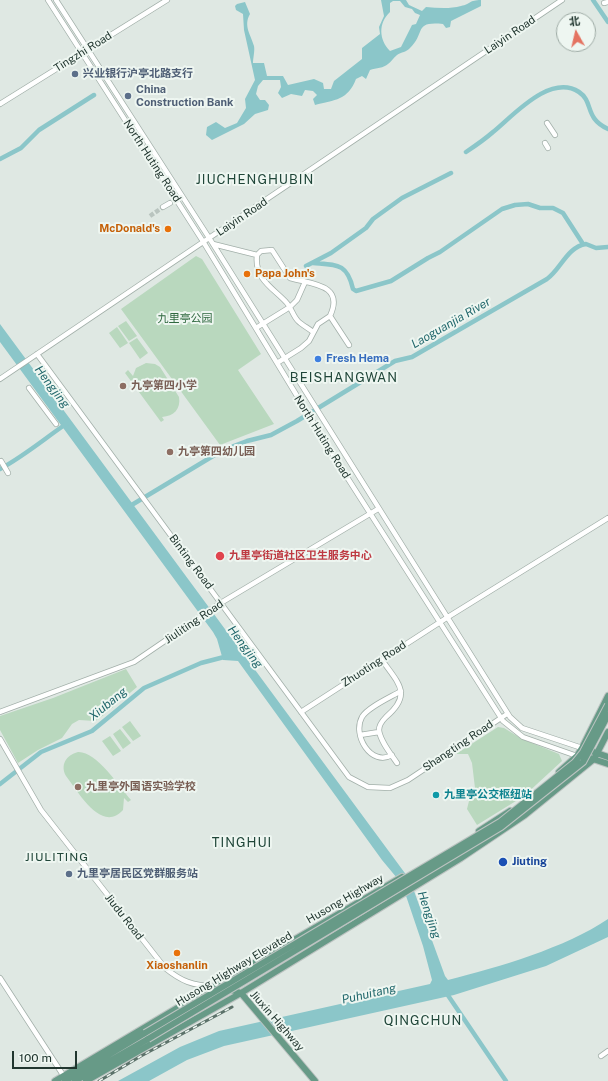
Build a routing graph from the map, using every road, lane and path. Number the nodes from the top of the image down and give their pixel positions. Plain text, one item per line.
1 (48, 0) edge
2 (56, 0) edge
3 (167, 0) edge
4 (562, 0) edge
5 (89, 48) junction
6 (83, 53) junction
7 (0, 104) edge
8 (547, 123) dead end
9 (555, 134) dead end
10 (545, 143) dead end
11 (548, 148) dead end
12 (170, 203) dead end
13 (164, 207) tunnel mouth
14 (210, 239) junction
15 (204, 243) junction
16 (213, 244) junction
17 (257, 255) junction
18 (305, 282) junction
19 (290, 308) junction
20 (330, 316) junction
21 (264, 324) junction
22 (256, 328) junction
23 (313, 332) junction
24 (349, 345) dead end
25 (37, 354) junction
26 (285, 358) junction
27 (277, 363) junction
28 (0, 379) edge
29 (29, 388) dead end
30 (56, 424) dead end
31 (1, 461) dead end
32 (8, 473) dead end
33 (378, 509) junction
34 (370, 514) junction
35 (608, 518) edge
36 (221, 603) junction
37 (448, 617) junction
38 (441, 622) junction
39 (382, 660) junction
40 (401, 691) junction
41 (608, 696) edge
42 (608, 705) edge
43 (0, 712) edge
44 (301, 712) junction
45 (508, 714) junction
46 (608, 715) edge
47 (500, 718) junction
48 (379, 732) junction
49 (608, 732) edge
50 (360, 735) junction
51 (0, 739) edge
52 (582, 748) junction
53 (392, 755) junction
54 (577, 756) junction
55 (596, 756) junction
56 (608, 757) edge
57 (397, 763) dead end
58 (608, 764) edge
59 (408, 780) joint
60 (0, 978) edge
61 (216, 986) junction
62 (241, 993) junction
63 (147, 1036) junction
64 (608, 1051) edge
65 (601, 1056) dead end
66 (66, 1079) edge
67 (55, 1081) edge
68 (75, 1081) edge
69 (86, 1081) edge
70 (315, 1081) edge

1 - 6 street, North Huting Road
2 - 5 street, North Huting Road
3 - 5 street, Tingzhi Road
4 - 14 street, Laiyin Road
5 - 6 street, Tingzhi Road
5 - 14 street, North Huting Road
6 - 7 street, Tingzhi Road
6 - 15 street, North Huting Road
8 - 9 street
10 - 11 street
12 - 13 street
14 - 15 street, Laiyin Road
14 - 16 street, North Huting Road
15 - 22 street, North Huting Road
15 - 25 street, Laiyin Road
16 - 17 street
16 - 21 street, North Huting Road
17 - 18 street
17 - 19 street
18 - 19 street
18 - 20 street
19 - 21 street
19 - 23 street
20 - 23 street
20 - 24 street
21 - 22 street
21 - 26 street, North Huting Road
22 - 27 street, North Huting Road
23 - 26 street
25 - 28 street, Laiyin Road
25 - 36 street, Binting Road
26 - 27 street
26 - 33 street, North Huting Road
27 - 34 street, North Huting Road
29 - 30 street
31 - 32 street
33 - 34 street, Jiuliting Road
33 - 37 street, North Huting Road
34 - 36 street, Jiuliting Road
34 - 38 street, North Huting Road
35 - 37 street, Zhuoting Road
36 - 43 street, Jiuliting Road
36 - 44 street, Binting Road
37 - 38 street, Zhuoting Road
37 - 45 street, North Huting Road
38 - 39 street, Zhuoting Road
38 - 47 street, North Huting Road
39 - 40 street
39 - 44 street, Zhuoting Road
40 - 48 street
40 - 50 street
41 - 52 main road, Husong Highway
42 - 63 main road, Husong Highway Elevated, bridge
44 - 59 street, Binting Road
45 - 47 street, Shangting Road
45 - 52 street, North Huting Road
46 - 63 main road, Husong Highway Elevated, bridge
47 - 54 street, North Huting Road
47 - 59 street, Shangting Road
48 - 50 street
48 - 53 street
49 - 55 main road
50 - 53 street
51 - 61 street, Jiudu Road
52 - 54 main road, Husong Highway
52 - 55 main road
53 - 57 street
54 - 55 main road
54 - 61 main road, Husong Highway, bridge
55 - 56 main road
55 - 58 main road
55 - 62 main road
60 - 66 street
61 - 62 main road, Jiuxin Highway
61 - 66 main road, Husong Highway
62 - 69 main road
62 - 70 main road, Jiuxin Highway
63 - 66 main road, Husong Highway Elevated
63 - 68 main road, Husong Highway Elevated
64 - 65 street
66 - 67 main road, Husong Highway

